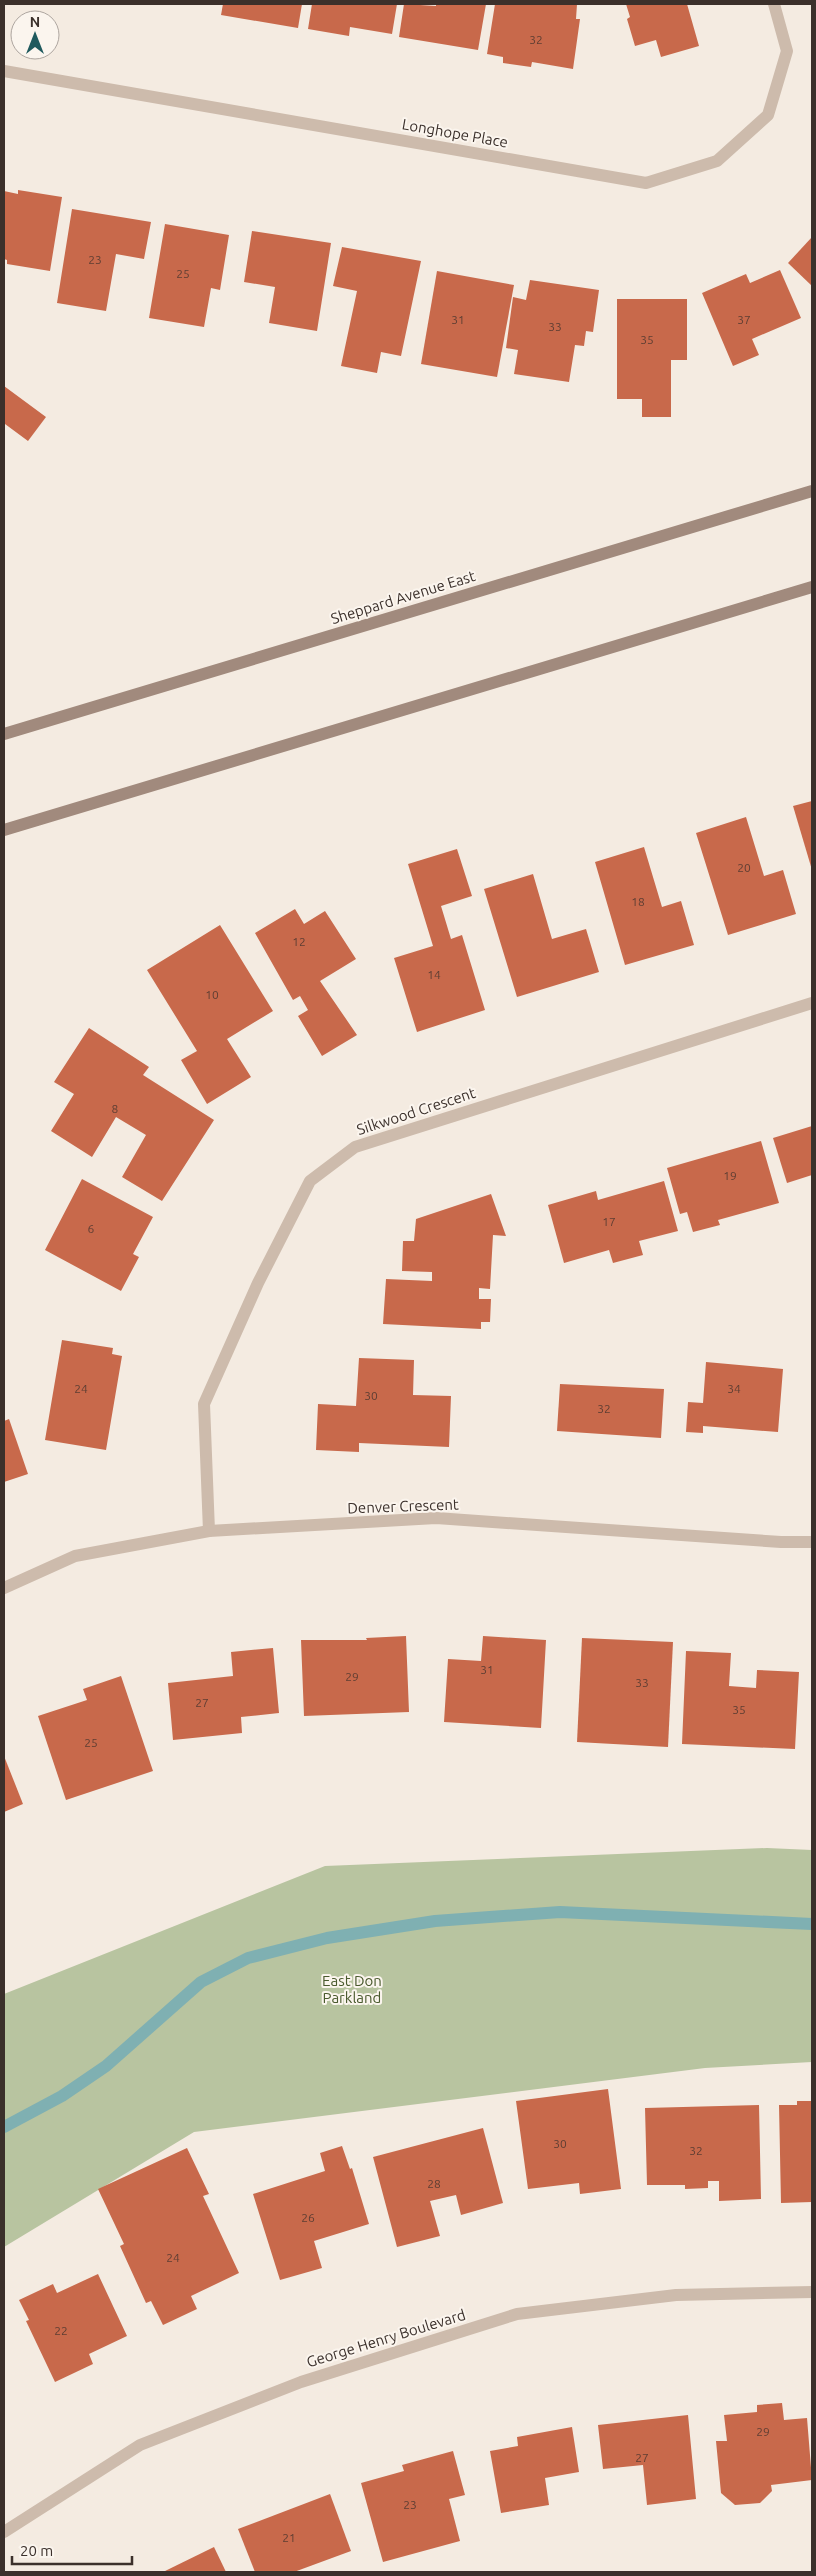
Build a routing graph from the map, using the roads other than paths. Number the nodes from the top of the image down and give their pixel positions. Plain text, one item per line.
1 (774, 4) edge
2 (4, 71) edge
3 (812, 491) edge
4 (812, 587) edge
5 (4, 734) edge
6 (4, 830) edge
7 (812, 1003) edge
8 (209, 1531) junction
9 (812, 1542) edge
10 (4, 1588) edge
11 (812, 2292) edge
12 (4, 2532) edge

1 - 2 street, Longhope Place
3 - 5 main road, Sheppard Avenue East
4 - 6 main road
7 - 8 street, Silkwood Crescent
8 - 9 street, Denver Crescent
8 - 10 street, Denver Crescent
11 - 12 street, George Henry Boulevard

